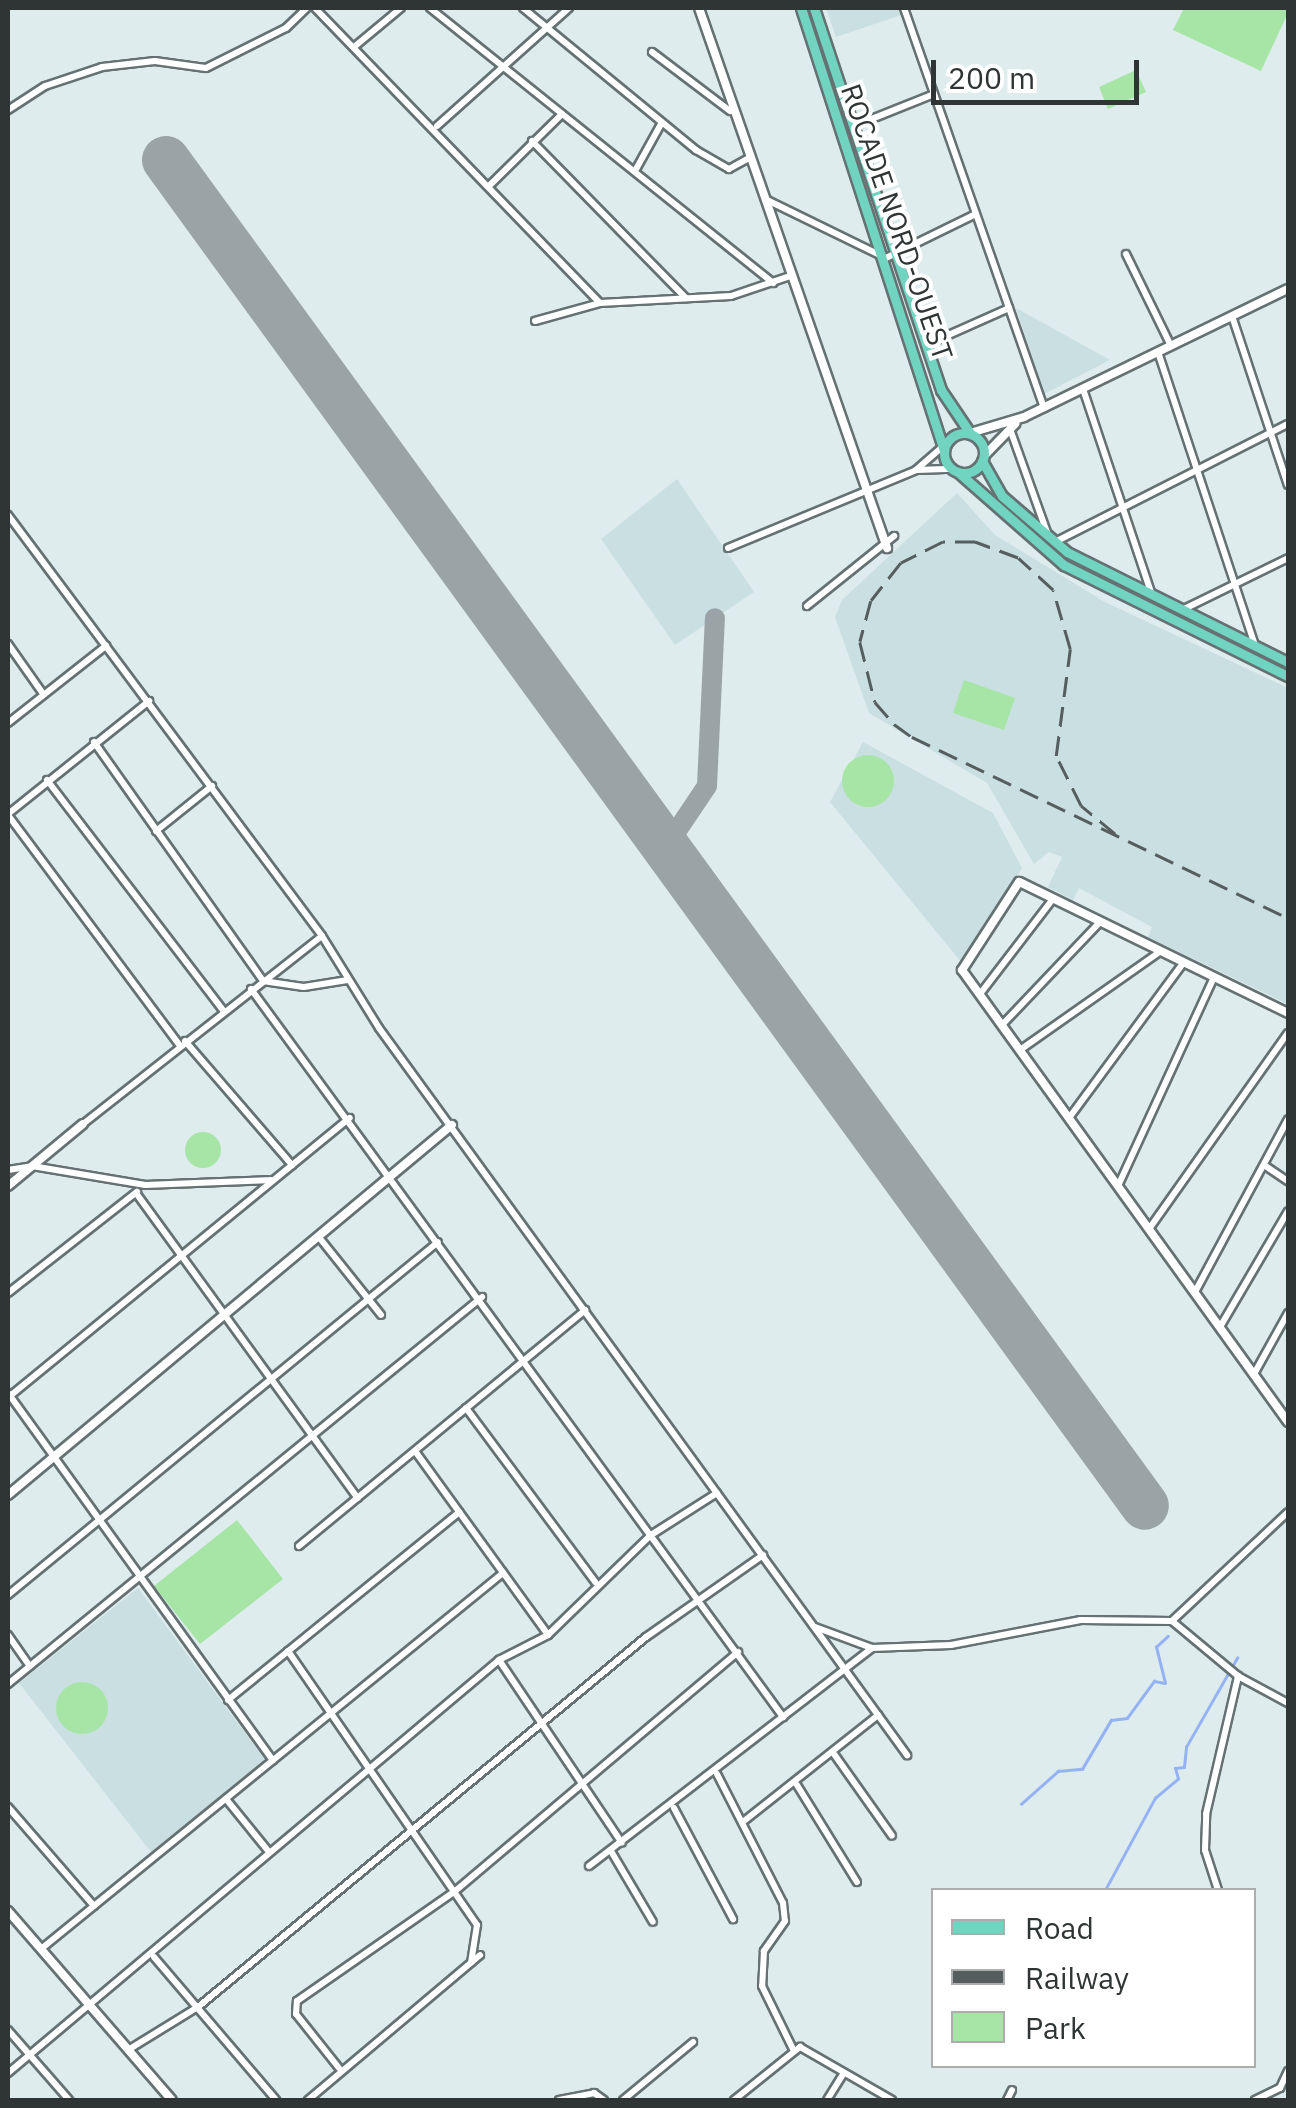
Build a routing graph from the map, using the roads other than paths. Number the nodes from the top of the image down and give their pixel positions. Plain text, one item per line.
1 (311, 8) edge
2 (401, 8) edge
3 (430, 8) edge
4 (522, 8) edge
5 (569, 8) edge
6 (699, 8) edge
7 (801, 8) edge
8 (814, 8) edge
9 (904, 8) edge
10 (543, 30) junction
11 (354, 47) junction
12 (652, 52) dead end
13 (501, 66) junction
14 (934, 94) junction
15 (8, 110) edge
16 (730, 111) junction
17 (562, 114) junction
18 (661, 124) junction
19 (437, 126) junction
20 (854, 126) junction
21 (532, 142) junction
22 (747, 159) junction
23 (635, 171) junction
24 (490, 185) junction
25 (761, 198) junction
26 (976, 214) junction
27 (897, 252) junction
28 (1126, 254) dead end
29 (886, 258) junction
30 (790, 276) junction
31 (773, 283) junction
32 (1288, 288) edge
33 (687, 299) junction
34 (600, 303) junction
35 (1009, 308) junction
36 (1232, 316) junction
37 (536, 321) dead end
38 (926, 345) junction
39 (1171, 346) junction
40 (1158, 352) junction
41 (1083, 389) junction
42 (1044, 408) junction
43 (1024, 418) junction
44 (1288, 424) edge
45 (1010, 428) junction
46 (970, 433) junction
47 (1270, 433) junction
48 (945, 447) junction
49 (983, 458) junction
50 (1195, 467) junction
51 (916, 470) junction
52 (956, 471) junction
53 (1288, 484) edge
54 (868, 491) junction
55 (1121, 504) junction
56 (8, 515) edge
57 (894, 536) dead end
58 (1052, 541) junction
59 (728, 548) dead end
60 (887, 548) junction
61 (1288, 558) edge
62 (1234, 584) junction
63 (1152, 596) junction
64 (807, 606) dead end
65 (1181, 610) junction
66 (8, 644) edge
67 (106, 646) junction
68 (1255, 646) junction
69 (1288, 662) edge
70 (1288, 676) edge
71 (44, 695) junction
72 (149, 701) junction
73 (8, 723) edge
74 (94, 742) junction
75 (47, 780) junction
76 (212, 786) junction
77 (8, 815) edge
78 (156, 831) junction
79 (1053, 898) junction
80 (1100, 922) junction
81 (322, 936) junction
82 (1161, 951) junction
83 (1184, 962) junction
84 (1214, 977) junction
85 (347, 980) junction
86 (263, 981) junction
87 (251, 989) junction
88 (980, 994) junction
89 (224, 1010) junction
90 (1288, 1013) edge
91 (1002, 1025) junction
92 (1288, 1033) edge
93 (183, 1043) junction
94 (1020, 1050) junction
95 (350, 1118) junction
96 (1069, 1118) junction
97 (1288, 1119) edge
98 (83, 1124) joint
99 (452, 1125) junction
100 (1264, 1165) junction
101 (32, 1166) junction
102 (292, 1166) junction
103 (8, 1170) edge
104 (390, 1177) junction
105 (274, 1180) junction
106 (1288, 1180) edge
107 (8, 1183) edge
108 (145, 1185) junction
109 (1118, 1186) junction
110 (136, 1193) junction
111 (1288, 1211) edge
112 (1149, 1228) junction
113 (318, 1236) junction
114 (438, 1242) junction
115 (182, 1256) junction
116 (1195, 1292) junction
117 (8, 1293) edge
118 (482, 1296) junction
119 (368, 1299) junction
120 (585, 1310) junction
121 (1288, 1312) edge
122 (224, 1314) junction
123 (381, 1315) dead end
124 (1220, 1327) junction
125 (524, 1361) junction
126 (1254, 1374) junction
127 (271, 1378) junction
128 (9, 1394) edge
129 (466, 1408) junction
130 (1288, 1422) edge
131 (312, 1435) junction
132 (415, 1451) junction
133 (54, 1457) junction
134 (718, 1493) junction
135 (8, 1495) edge
136 (358, 1498) junction
137 (459, 1512) junction
138 (1288, 1512) edge
139 (99, 1520) junction
140 (651, 1535) junction
141 (299, 1546) dead end
142 (762, 1555) junction
143 (504, 1573) junction
144 (140, 1576) junction
145 (596, 1582) junction
146 (8, 1595) edge
147 (702, 1601) junction
148 (1172, 1621) junction
149 (814, 1627) junction
150 (8, 1635) edge
151 (548, 1635) junction
152 (872, 1648) junction
153 (288, 1651) junction
154 (738, 1652) junction
155 (499, 1660) junction
156 (30, 1666) junction
157 (847, 1672) junction
158 (1238, 1676) junction
159 (8, 1684) edge
160 (228, 1700) junction
161 (1288, 1703) edge
162 (333, 1712) junction
163 (878, 1715) junction
164 (783, 1716) junction
165 (545, 1727) junction
166 (834, 1754) junction
167 (907, 1755) dead end
168 (273, 1761) junction
169 (372, 1766) junction
170 (717, 1774) junction
171 (585, 1784) junction
172 (797, 1785) junction
173 (226, 1799) junction
174 (8, 1806) edge
175 (674, 1808) junction
176 (744, 1820) junction
177 (415, 1829) junction
178 (892, 1836) dead end
179 (622, 1843) junction
180 (611, 1851) junction
181 (269, 1852) junction
182 (589, 1866) dead end
183 (858, 1882) dead end
184 (1217, 1888) edge
185 (454, 1892) junction
186 (94, 1906) junction
187 (8, 1911) edge
188 (733, 1919) dead end
189 (653, 1922) dead end
190 (41, 1950) junction
191 (480, 1955) dead end
192 (154, 1956) junction
193 (470, 1962) junction
194 (90, 2005) junction
195 (198, 2006) junction
196 (8, 2030) edge
197 (694, 2042) dead end
198 (793, 2049) junction
199 (128, 2050) junction
200 (30, 2056) junction
201 (339, 2068) junction
202 (1288, 2071) edge
203 (8, 2073) edge
204 (843, 2074) junction
205 (1012, 2090) dead end
206 (69, 2100) edge
207 (172, 2100) edge
208 (276, 2100) edge
209 (308, 2100) edge
210 (558, 2100) edge
211 (604, 2100) edge
212 (623, 2100) edge
213 (734, 2100) edge
214 (827, 2100) edge
215 (892, 2100) edge
216 (1006, 2100) edge
217 (1256, 2100) edge

1 - 11 street
1 - 15 street
2 - 11 street
3 - 13 street
4 - 10 street
5 - 10 street
6 - 16 street
7 - 29 main road, ROCADE NORD-OUEST
8 - 20 main road, ROCADE NORD-OUEST
9 - 14 street
10 - 13 street
10 - 18 street
11 - 19 street
12 - 16 street
13 - 17 street
13 - 19 street
14 - 20 street
14 - 26 street
16 - 22 street
17 - 21 street
17 - 23 street
18 - 22 street
18 - 23 street
19 - 24 street
20 - 27 main road, ROCADE NORD-OUEST
21 - 24 street
21 - 33 street
22 - 25 street
23 - 31 street
24 - 34 street
25 - 29 street
25 - 30 street
26 - 27 street
26 - 35 street
27 - 29 street
27 - 38 main road, ROCADE NORD-OUEST
28 - 39 street
29 - 48 main road, ROCADE NORD-OUEST
30 - 31 street
30 - 54 street
31 - 33 street
32 - 36 street
33 - 34 street
34 - 37 street
35 - 38 street
35 - 42 street
36 - 39 street
36 - 47 street
38 - 46 main road, ROCADE NORD-OUEST
39 - 40 street
40 - 41 street
40 - 50 street
41 - 42 street
41 - 55 street
42 - 43 street
43 - 45 street
43 - 46 street
44 - 47 street
45 - 49 street
45 - 58 street
46 - 48 main road
46 - 49 main road, ROCADE NORD-OUEST
47 - 50 street
47 - 53 street
48 - 51 street
48 - 52 main road, ROCADE NORD-OUEST
49 - 52 main road
49 - 58 main road
50 - 55 street
50 - 62 street
51 - 52 street
51 - 54 street
52 - 70 main road
54 - 59 street
54 - 60 street
55 - 58 street
55 - 63 street
56 - 67 street
57 - 60 street
58 - 63 main road
60 - 64 street
61 - 62 street
62 - 65 street
62 - 68 street
63 - 65 main road
65 - 68 main road
66 - 71 street
67 - 71 street
67 - 72 street
68 - 69 main road
71 - 73 street
72 - 74 street
72 - 76 street
74 - 75 street
74 - 78 street
75 - 77 street
75 - 89 street
76 - 78 street
76 - 81 street
77 - 93 street
78 - 86 street
79 - 80 street
79 - 88 street
79 - 88 street
80 - 82 street
80 - 91 street
81 - 85 street
81 - 86 street
82 - 83 street
82 - 94 street
83 - 84 street
83 - 96 street
84 - 90 street
84 - 109 street
85 - 86 street
85 - 99 street
86 - 87 street
87 - 89 street
87 - 95 street
88 - 91 street
89 - 93 street
91 - 94 street
92 - 112 street
93 - 98 street
93 - 102 street
94 - 96 street
95 - 102 street
95 - 104 street
96 - 109 street
97 - 100 street
98 - 101 street
99 - 104 street
99 - 120 street
100 - 106 street
100 - 116 street
101 - 103 street
101 - 107 street
101 - 108 street
102 - 105 street
104 - 113 street
104 - 114 street
105 - 108 street
105 - 115 street
108 - 110 street
109 - 112 street
110 - 115 street
110 - 117 street
111 - 124 street
112 - 116 street
113 - 119 street
113 - 122 street
114 - 118 street
114 - 119 street
115 - 122 street
115 - 128 street
116 - 124 street
118 - 125 street
118 - 131 street
119 - 123 street
119 - 127 street
120 - 125 street
120 - 134 street
121 - 126 street
122 - 127 street
122 - 133 street
124 - 126 street
125 - 129 street
125 - 140 street
126 - 130 street
127 - 131 street
127 - 139 street
128 - 133 street
129 - 132 street
129 - 145 street
131 - 136 street
131 - 144 street
132 - 136 street
132 - 137 street
133 - 135 street
133 - 139 street
134 - 140 street
134 - 142 street
136 - 141 street
137 - 143 street
137 - 153 street
138 - 148 street
139 - 144 street
139 - 146 street
140 - 145 street
140 - 147 street
142 - 147 street
142 - 149 street
143 - 151 street
143 - 162 street
144 - 156 street
144 - 160 street
145 - 151 street
147 - 154 street
147 - 165 street
148 - 152 street
148 - 158 street
149 - 152 street
149 - 157 street
150 - 156 street
151 - 155 street
152 - 157 street
153 - 160 street
153 - 162 street
154 - 164 street
154 - 171 street
155 - 165 street
155 - 169 street
156 - 159 street
157 - 163 street
157 - 164 street
158 - 161 street
158 - 184 street
160 - 168 street
162 - 168 street
162 - 169 street
163 - 166 street
163 - 167 street
164 - 170 street
165 - 171 street
165 - 177 street
166 - 172 street
166 - 178 street
168 - 173 street
169 - 177 street
169 - 181 street
170 - 175 street
170 - 176 street
171 - 179 street
171 - 185 street
172 - 176 street
172 - 183 street
173 - 181 street
173 - 186 street
174 - 186 street
175 - 179 street
175 - 188 street
176 - 198 street
177 - 185 street
177 - 195 street
179 - 180 street
180 - 182 street
180 - 189 street
181 - 192 street
185 - 193 street
185 - 201 street
186 - 190 street
187 - 190 street
190 - 194 street
191 - 193 street
192 - 194 street
192 - 195 street
193 - 201 street
194 - 199 street
194 - 200 street
195 - 199 street
195 - 208 street
196 - 200 street
197 - 212 street
198 - 204 street
198 - 213 street
199 - 207 street
200 - 203 street
200 - 206 street
201 - 209 street
202 - 217 street
204 - 214 street
204 - 215 street
205 - 216 street
210 - 211 street

